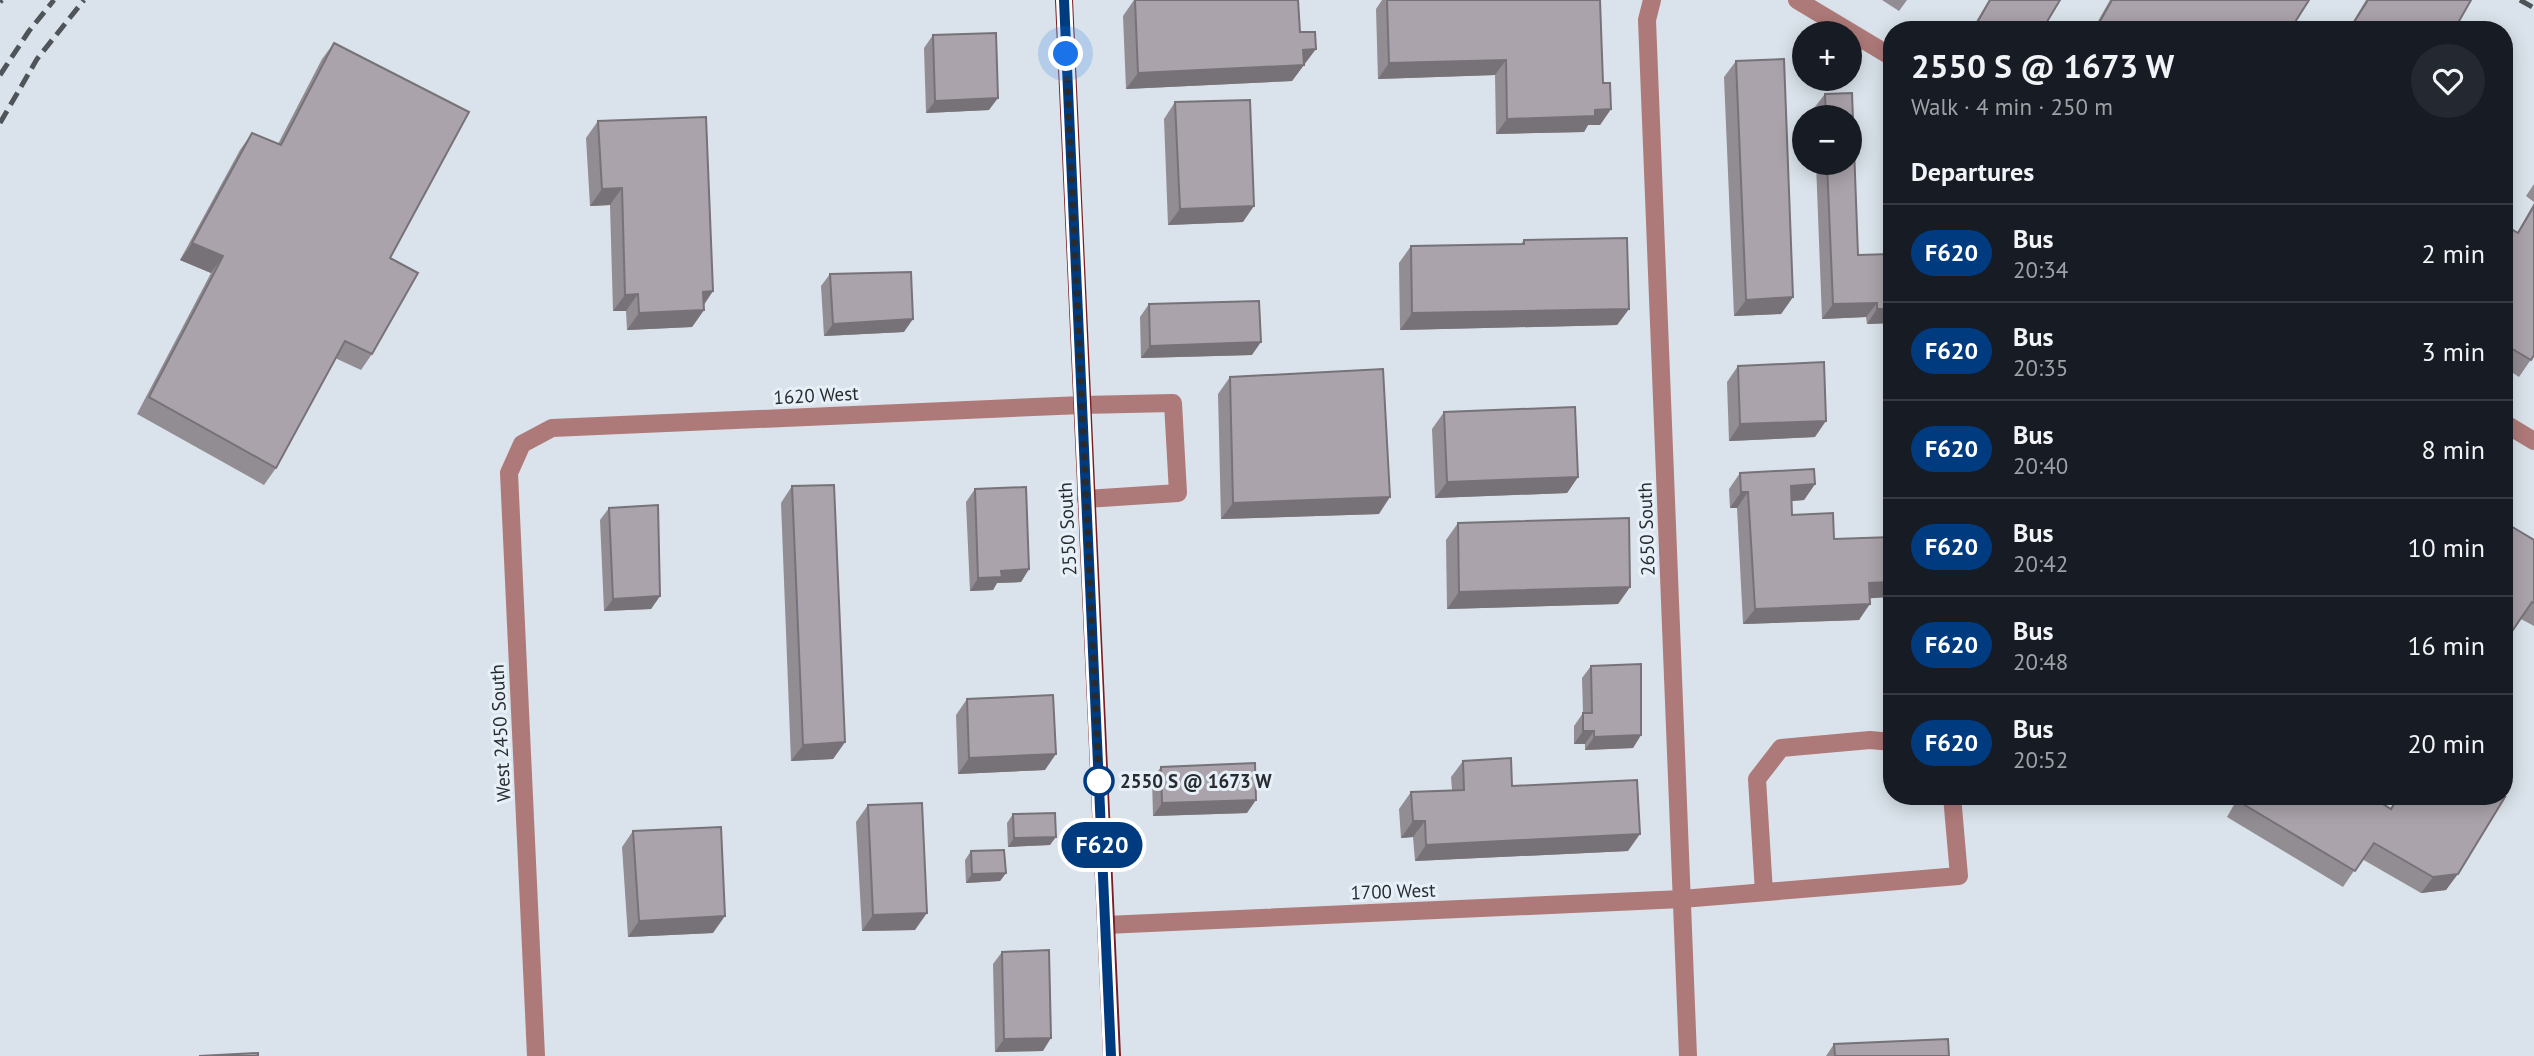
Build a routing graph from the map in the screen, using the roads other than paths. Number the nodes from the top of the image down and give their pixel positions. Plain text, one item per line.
1 (1064, 0) edge
2 (1652, 0) edge
3 (1797, 0) edge
4 (1883, 52) edge
5 (1082, 405) junction
6 (552, 428) joint
7 (2513, 428) edge
8 (2534, 441) edge
9 (1086, 499) junction
10 (1883, 742) edge
11 (1953, 805) edge
12 (1764, 892) junction
13 (1682, 899) junction
14 (1106, 925) junction
15 (536, 1056) edge
16 (1111, 1056) edge
17 (1688, 1056) edge

1 - 5 main road, 2550 South
2 - 13 street, 2650 South
3 - 4 street
5 - 6 street, 1620 West
5 - 9 main road, 2550 South
5 - 9 street, 1620 West
6 - 15 street, West 2450 South
7 - 8 street
9 - 14 main road, 2550 South
10 - 12 street
11 - 12 street, 1700 West
12 - 13 street, 1700 West
13 - 14 street, 1700 West
13 - 17 street, 2650 South
14 - 16 main road, 2550 South

